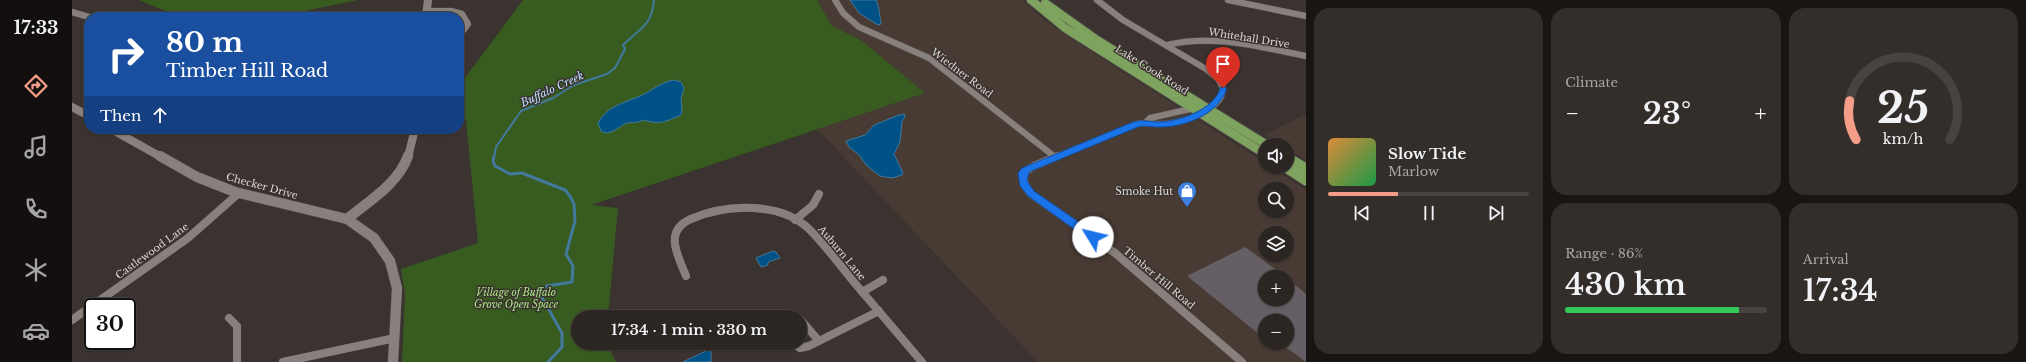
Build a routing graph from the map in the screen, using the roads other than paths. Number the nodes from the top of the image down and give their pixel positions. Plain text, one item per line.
1 (428, 0) edge
2 (836, 0) edge
3 (1031, 0) edge
4 (1042, 0) edge
5 (1097, 0) edge
6 (1228, 0) edge
7 (72, 12) edge
8 (427, 12) edge
9 (438, 12) edge
10 (455, 12) edge
11 (84, 16) edge
12 (464, 16) edge
13 (1306, 16) edge
14 (464, 29) edge
15 (1166, 45) junction
16 (1306, 56) edge
17 (72, 107) edge
18 (1192, 108) junction
19 (1204, 111) junction
20 (84, 113) edge
21 (1146, 122) junction
22 (121, 134) edge
23 (415, 134) edge
24 (1258, 140) edge
25 (1258, 149) edge
26 (1055, 157) junction
27 (1294, 162) edge
28 (1306, 169) edge
29 (1294, 172) edge
30 (1306, 180) edge
31 (239, 193) junction
32 (818, 194) dead end
33 (347, 219) junction
34 (795, 220) junction
35 (686, 276) dead end
36 (883, 280) dead end
37 (862, 292) junction
38 (879, 311) junction
39 (229, 318) dead end
40 (72, 320) edge
41 (807, 327) edge
42 (395, 338) junction
43 (819, 340) junction
44 (807, 346) edge
45 (237, 362) edge
46 (283, 362) edge
47 (393, 362) edge
48 (922, 362) edge
49 (1242, 362) edge

1 - 8 street
2 - 26 street, Wiedner Road
3 - 18 main road, Lake Cook Road
4 - 19 main road, Lake Cook Road
5 - 15 street
6 - 13 street
7 - 11 street
9 - 10 street
12 - 14 street
15 - 16 street, Whitehall Drive
15 - 19 street
17 - 20 street
18 - 19 main road, Lake Cook Road
18 - 21 street, Timber Hill Road
19 - 21 street, Timber Hill Road
19 - 24 main road, Lake Cook Road
19 - 25 main road, Lake Cook Road
21 - 26 street, Timber Hill Road
22 - 31 street, Checker Drive
23 - 33 street
26 - 49 street, Timber Hill Road
27 - 28 main road
29 - 30 main road
31 - 33 street, Checker Drive
31 - 40 street, Castlewood Lane
32 - 34 street
33 - 42 street
34 - 35 street, Auburn Lane
34 - 37 street, Auburn Lane
36 - 37 street
37 - 38 street, Auburn Lane
38 - 43 street
38 - 48 street, Auburn Lane
39 - 45 street
41 - 43 street
42 - 46 street
42 - 47 street
43 - 44 street

